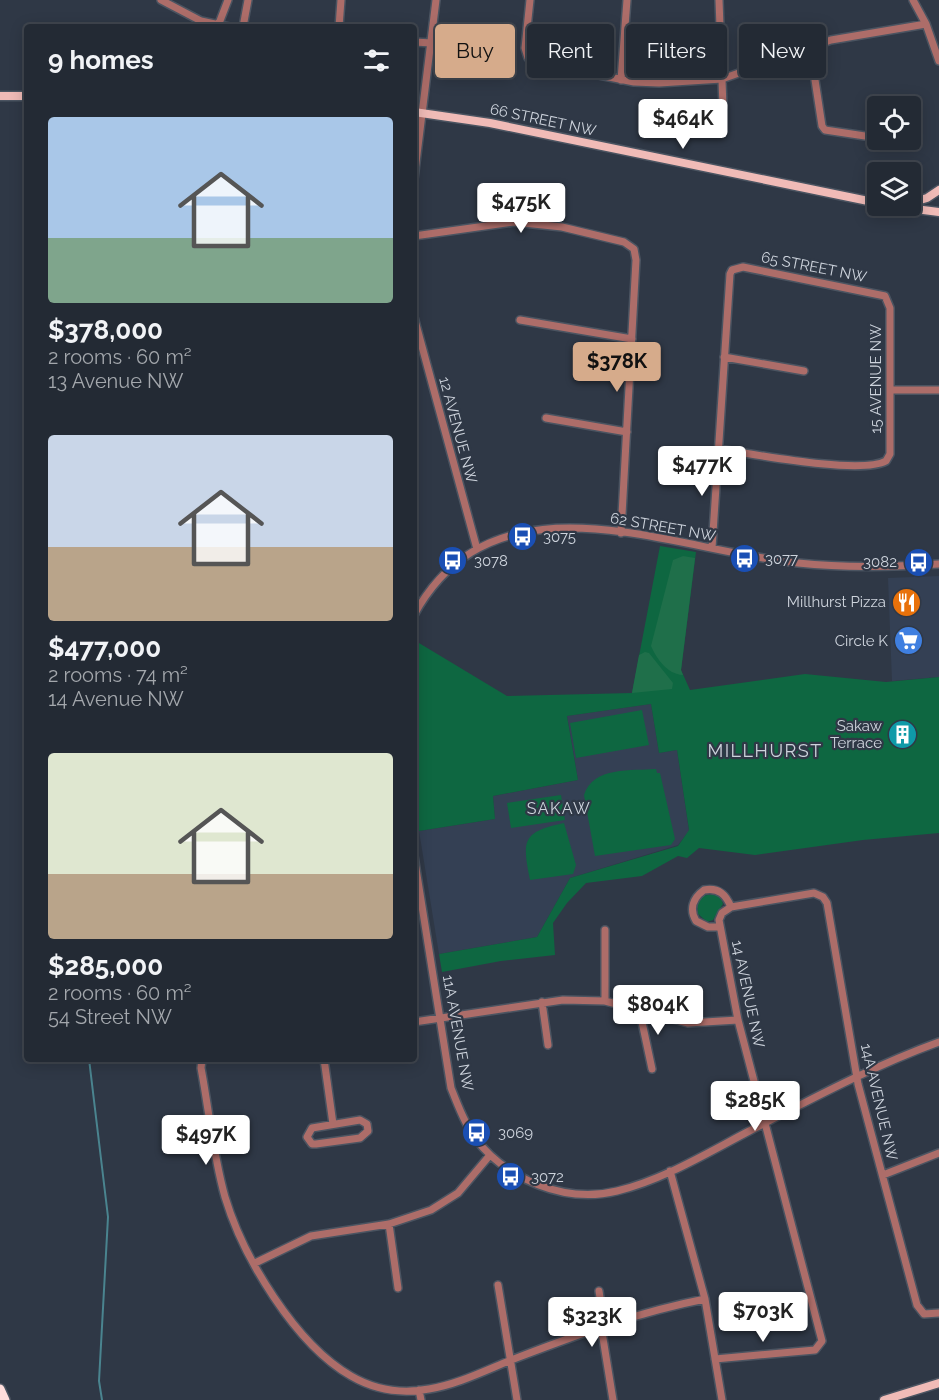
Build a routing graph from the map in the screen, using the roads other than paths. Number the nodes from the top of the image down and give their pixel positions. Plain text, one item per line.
1 (161, 0) edge
2 (228, 0) edge
3 (248, 0) edge
4 (341, 0) edge
5 (436, 0) edge
6 (530, 0) edge
7 (627, 0) edge
8 (719, 0) edge
9 (913, 0) edge
10 (211, 24) edge
11 (219, 24) edge
12 (244, 24) edge
13 (339, 24) edge
14 (926, 24) junction
15 (826, 41) edge
16 (417, 42) edge
17 (432, 44) junction
18 (939, 62) edge
19 (739, 73) edge
20 (816, 78) edge
21 (722, 79) junction
22 (621, 80) junction
23 (0, 96) edge
24 (24, 96) edge
25 (723, 106) dead end
26 (419, 112) edge
27 (867, 136) edge
28 (417, 139) edge
29 (939, 190) edge
30 (867, 201) edge
31 (921, 201) edge
32 (921, 210) edge
33 (512, 211) dead end
34 (939, 212) edge
35 (514, 222) junction
36 (417, 236) edge
37 (886, 298) joint
38 (520, 320) dead end
39 (417, 328) edge
40 (632, 339) junction
41 (724, 357) junction
42 (804, 371) dead end
43 (890, 390) junction
44 (939, 390) edge
45 (546, 418) dead end
46 (627, 432) junction
47 (719, 449) junction
48 (621, 533) junction
49 (712, 548) junction
50 (477, 549) junction
51 (939, 564) edge
52 (417, 610) edge
53 (417, 873) edge
54 (423, 907) junction
55 (731, 907) junction
56 (417, 908) edge
57 (719, 924) junction
58 (605, 930) dead end
59 (605, 1001) junction
60 (542, 1002) junction
61 (639, 1008) junction
62 (440, 1018) junction
63 (738, 1020) junction
64 (417, 1022) edge
65 (939, 1042) edge
66 (548, 1045) dead end
67 (202, 1062) edge
68 (324, 1062) edge
69 (652, 1069) dead end
70 (857, 1078) junction
71 (765, 1123) junction
72 (333, 1124) junction
73 (939, 1153) edge
74 (490, 1155) junction
75 (670, 1171) junction
76 (883, 1175) junction
77 (389, 1224) junction
78 (255, 1263) junction
79 (498, 1286) dead end
80 (398, 1288) dead end
81 (599, 1291) dead end
82 (705, 1299) junction
83 (939, 1313) edge
84 (602, 1325) junction
85 (716, 1359) junction
86 (510, 1360) junction
87 (939, 1383) edge
88 (0, 1389) edge
89 (419, 1390) junction
90 (5, 1400) edge
91 (421, 1400) edge
92 (517, 1400) edge
93 (613, 1400) edge
94 (723, 1400) edge
95 (884, 1400) edge

1 - 10 street
2 - 11 street
3 - 12 street
4 - 13 street
5 - 17 street
6 - 22 street
7 - 22 street
8 - 21 street
9 - 14 street
14 - 15 street
14 - 18 street
16 - 17 street
17 - 26 street
19 - 21 street
20 - 27 street
21 - 22 street
21 - 25 street
23 - 24 main road
26 - 28 street
26 - 30 main road, 66 STREET NW
29 - 31 main road
32 - 34 main road
33 - 35 street
35 - 36 street
35 - 40 street
37 - 41 street, 65 STREET NW
37 - 43 street, 15 AVENUE NW
38 - 40 street
39 - 50 street, 12 AVENUE NW
40 - 46 street
41 - 42 street
41 - 47 street
43 - 44 street
43 - 47 street, 15 AVENUE NW
45 - 46 street
46 - 48 street
47 - 49 street
48 - 49 street, 62 STREET NW
48 - 50 street, 62 STREET NW
49 - 51 street, 62 STREET NW
50 - 52 street, 62 STREET NW
53 - 54 street, 11A AVENUE NW
54 - 56 street
54 - 62 street, 11A AVENUE NW
55 - 57 street
55 - 57 street, 14 AVENUE NW
55 - 70 street, 14A AVENUE NW
57 - 63 street, 14 AVENUE NW
58 - 59 street
59 - 60 street
59 - 61 street
60 - 62 street
60 - 66 street
61 - 63 street
61 - 69 street
62 - 64 street
62 - 74 street, 11A AVENUE NW
63 - 71 street, 14 AVENUE NW
65 - 70 street, 11A AVENUE NW
67 - 78 street
68 - 72 street
70 - 71 street, 11A AVENUE NW
70 - 76 street, 14A AVENUE NW
71 - 75 street, 11A AVENUE NW
71 - 85 street, 14 AVENUE NW
72 - 72 street
73 - 76 street
74 - 75 street, 11A AVENUE NW
74 - 77 street
75 - 82 street
76 - 83 street, 14A AVENUE NW
77 - 78 street
77 - 80 street
78 - 89 street
79 - 86 street
81 - 84 street
82 - 84 street
82 - 85 street
84 - 86 street
84 - 93 street
85 - 94 street
86 - 89 street
86 - 92 street
87 - 95 main road
88 - 90 highway
89 - 91 street

